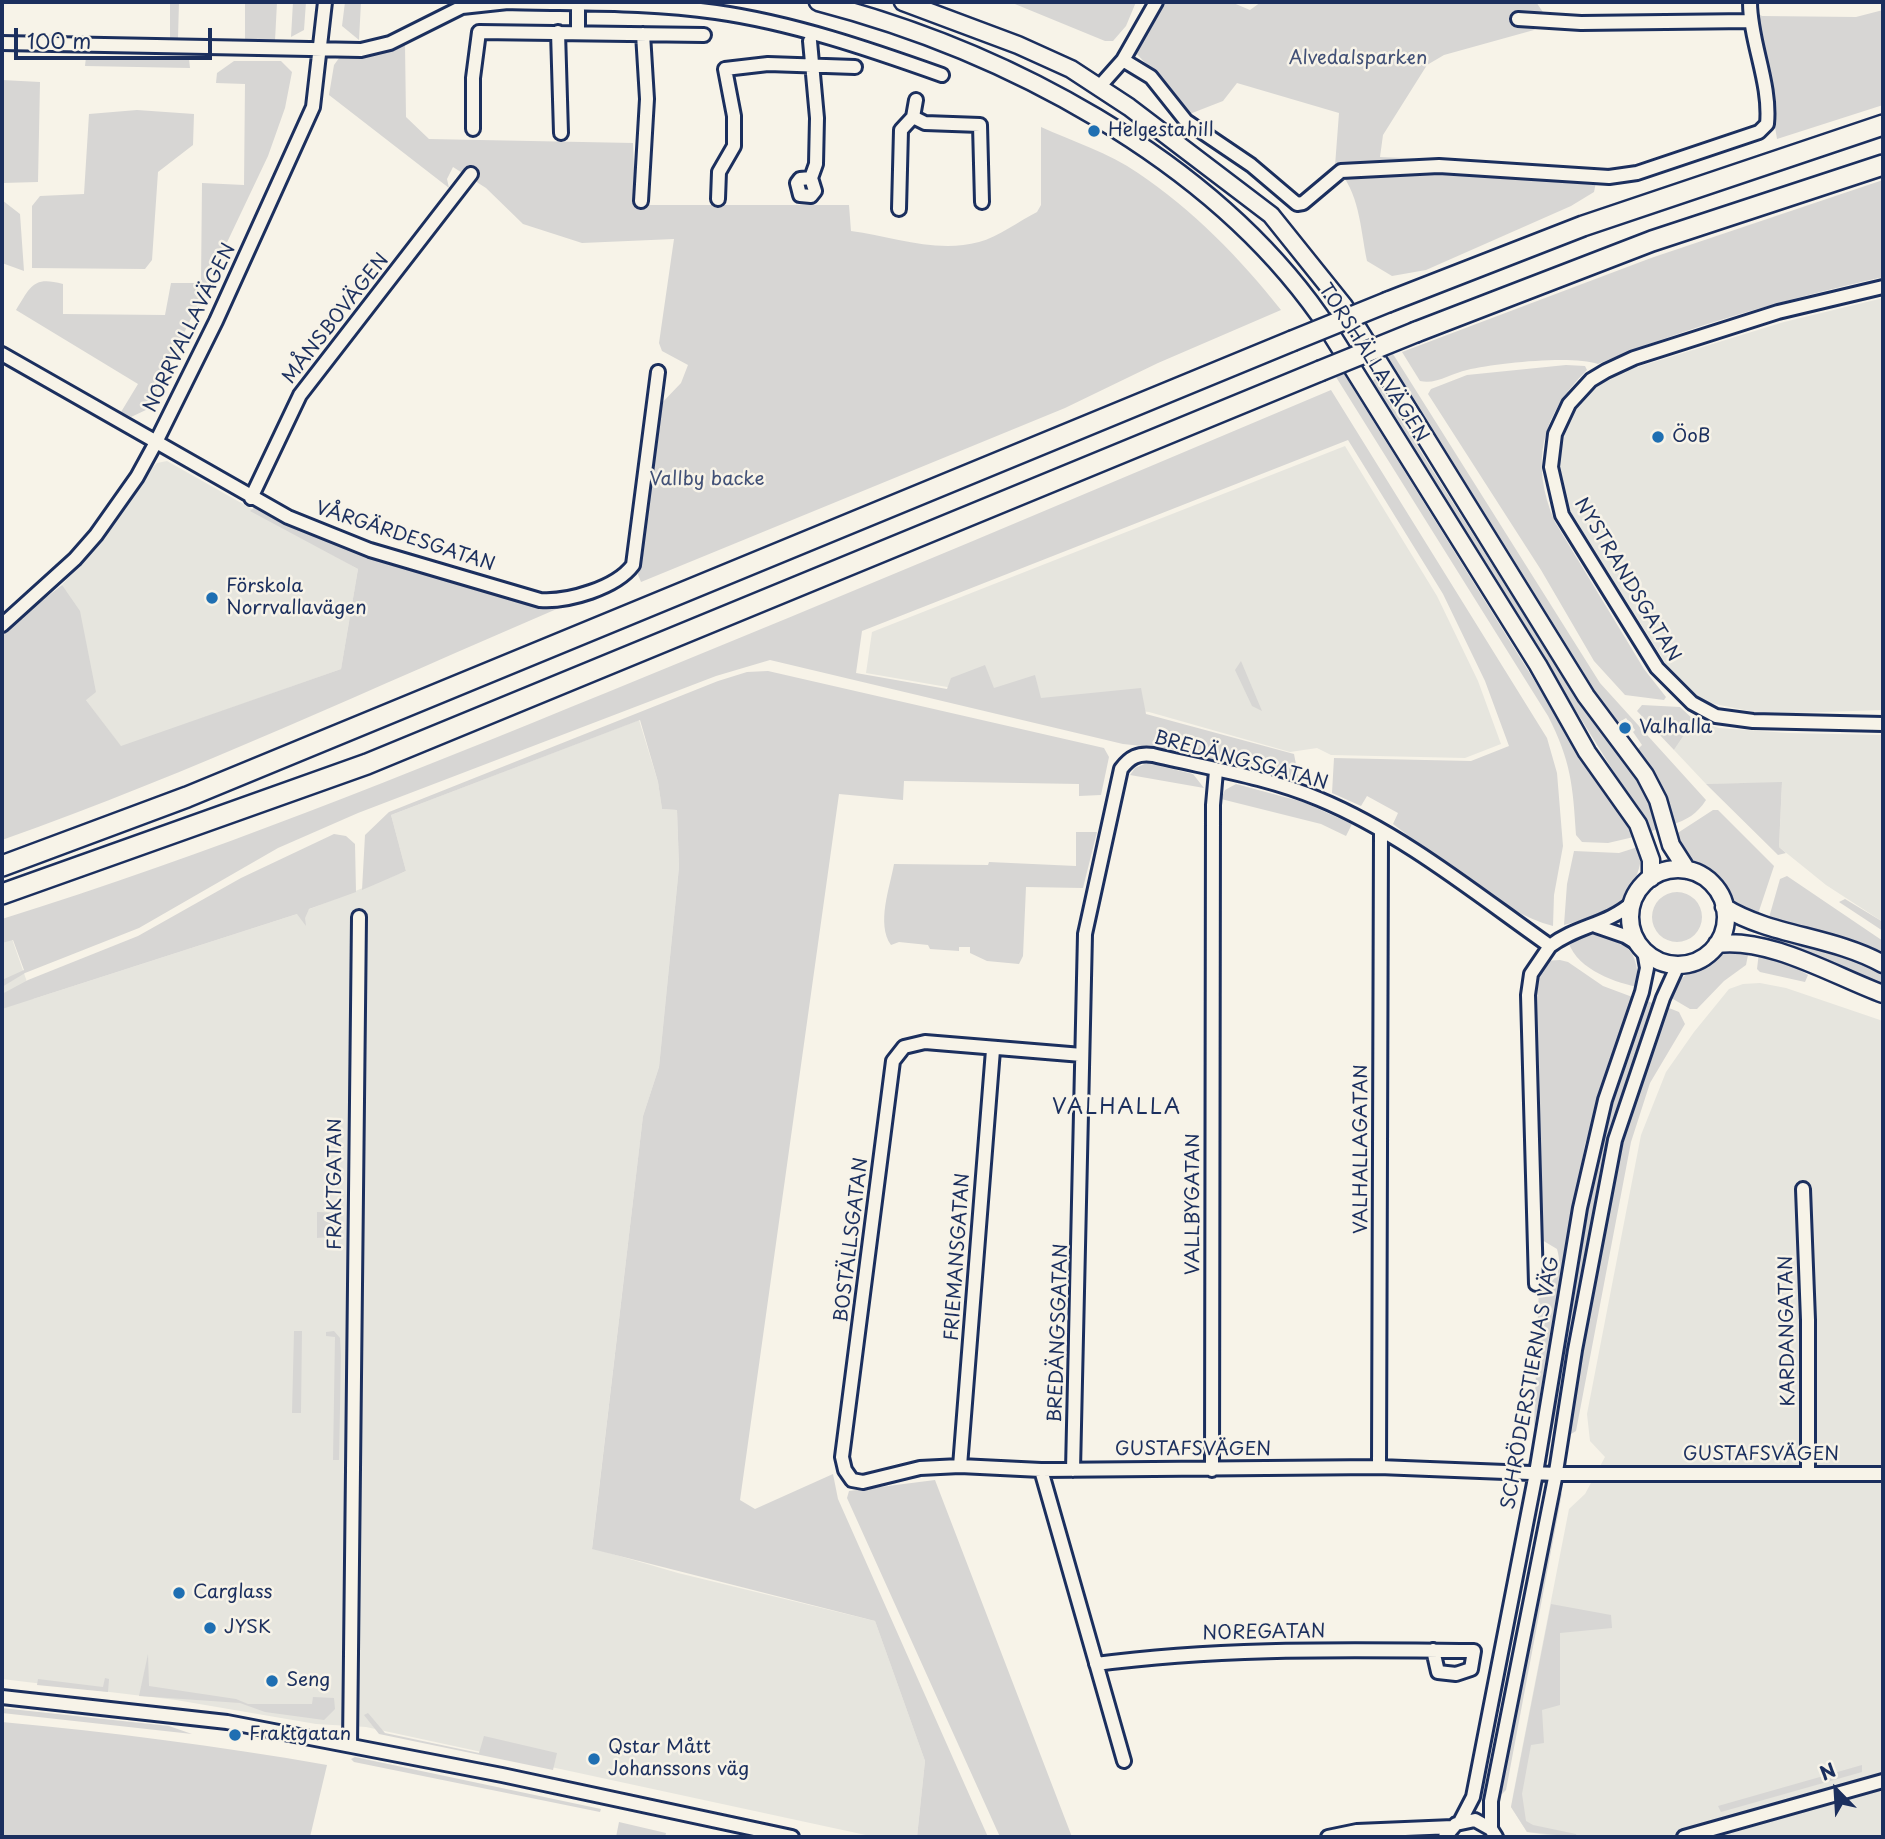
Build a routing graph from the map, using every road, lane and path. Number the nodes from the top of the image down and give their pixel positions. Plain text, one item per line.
1 (325, 2) edge
2 (508, 2) edge
3 (818, 2) edge
4 (903, 2) edge
5 (1156, 2) edge
6 (1750, 2) edge
7 (578, 10) dead end
8 (1518, 19) dead end
9 (1750, 21) junction
10 (558, 32) junction
11 (578, 32) junction
12 (643, 34) junction
13 (704, 35) dead end
14 (810, 41) dead end
15 (2, 43) edge
16 (322, 50) junction
17 (1123, 60) junction
18 (811, 66) junction
19 (855, 67) dead end
20 (942, 75) dead end
21 (1099, 87) junction
22 (916, 100) dead end
23 (1085, 113) junction
24 (913, 117) junction
25 (1883, 125) edge
26 (472, 128) dead end
27 (561, 133) dead end
28 (1883, 165) edge
29 (471, 174) dead end
30 (811, 178) dead end
31 (718, 200) dead end
32 (641, 201) dead end
33 (982, 202) dead end
34 (899, 209) dead end
35 (1883, 287) edge
36 (2, 354) edge
37 (658, 372) dead end
38 (155, 444) junction
39 (251, 498) junction
40 (2, 625) edge
41 (1883, 724) edge
42 (1216, 771) junction
43 (1381, 831) junction
44 (2, 866) edge
45 (1687, 870) junction
46 (1651, 878) junction
47 (2, 894) edge
48 (1632, 903) junction
49 (1724, 907) junction
50 (359, 918) dead end
51 (1596, 926) junction
52 (1717, 944) junction
53 (1550, 946) junction
54 (1641, 948) junction
55 (1883, 964) edge
56 (1678, 965) junction
57 (1883, 995) edge
58 (993, 1050) junction
59 (1082, 1055) junction
60 (1803, 1189) dead end
61 (1536, 1284) dead end
62 (960, 1466) junction
63 (1379, 1467) junction
64 (1041, 1470) junction
65 (1073, 1470) junction
66 (1212, 1470) junction
67 (1536, 1473) junction
68 (1808, 1473) junction
69 (1556, 1474) junction
70 (1883, 1474) edge
71 (852, 1480) joint
72 (1433, 1650) dead end
73 (1096, 1664) junction
74 (2, 1696) edge
75 (350, 1745) junction
76 (1124, 1762) dead end
77 (1883, 1781) edge
78 (1452, 1829) edge
79 (1379, 1830) junction
80 (1495, 1835) edge
81 (792, 1837) edge
82 (1328, 1837) edge
83 (1402, 1837) edge
84 (1684, 1837) edge

1 - 16 street, NORRVALLAVÄGEN
2 - 16 street
2 - 20 street
3 - 23 main road, TORSHÄLLAVÄGEN
4 - 21 main road, TORSHÄLLAVÄGEN
5 - 17 street
6 - 9 street
7 - 11 street
8 - 9 street
9 - 17 street
10 - 11 street
10 - 26 street
10 - 27 street
11 - 12 street
12 - 13 street
12 - 32 street
14 - 18 street
15 - 16 street
16 - 38 street, NORRVALLAVÄGEN
17 - 21 street
18 - 19 street
18 - 30 street
18 - 31 street
21 - 23 main road
21 - 45 main road, TORSHÄLLAVÄGEN
22 - 24 street
23 - 46 main road, TORSHÄLLAVÄGEN
24 - 33 street
24 - 34 street
25 - 44 highway, bridge
28 - 47 highway, bridge
29 - 39 street, MÅNSBOVÄGEN
35 - 41 street, NYSTRANDSGATAN
36 - 38 street, VÅRGÄRDESGATAN
37 - 39 street, VÅRGÄRDESGATAN
38 - 39 street, VÅRGÄRDESGATAN
38 - 40 street, NORRVALLAVÄGEN
42 - 43 street, BREDÄNGSGATAN
42 - 59 street, BREDÄNGSGATAN
42 - 66 street, VALLBYGATAN
43 - 53 street, BREDÄNGSGATAN
43 - 63 street, VALHALLAGATAN
45 - 46 main road
45 - 49 main road
46 - 48 main road
48 - 51 street
48 - 54 main road
49 - 52 main road
49 - 55 main road
50 - 75 street, FRAKTGATAN
51 - 53 street
51 - 54 street
52 - 56 main road
52 - 57 main road
53 - 61 street, SCHRÖDERSTIERNAS VÄG
54 - 56 main road
54 - 67 street, SCHRÖDERSTIERNAS VÄG
56 - 69 street, SCHRÖDERSTIERNAS VÄG
58 - 59 street, BOSTÄLLSGATAN
58 - 62 street, FRIEMANSGATAN
58 - 71 street, BOSTÄLLSGATAN
59 - 65 street, BREDÄNGSGATAN
60 - 68 street, KARDANGATAN
62 - 64 street, GUSTAFSVÄGEN
62 - 71 street, GUSTAFSVÄGEN
63 - 66 street, GUSTAFSVÄGEN
63 - 67 street, GUSTAFSVÄGEN
64 - 65 street, GUSTAFSVÄGEN
64 - 73 street
65 - 66 street, GUSTAFSVÄGEN
67 - 69 street, GUSTAFSVÄGEN
67 - 78 street, SCHRÖDERSTIERNAS VÄG
68 - 69 street, GUSTAFSVÄGEN
68 - 70 street, GUSTAFSVÄGEN
69 - 80 street, SCHRÖDERSTIERNAS VÄG
72 - 73 street, NOREGATAN
73 - 76 street
74 - 75 street
75 - 81 street
77 - 84 street
78 - 79 street
78 - 80 street
79 - 82 street
79 - 83 street

